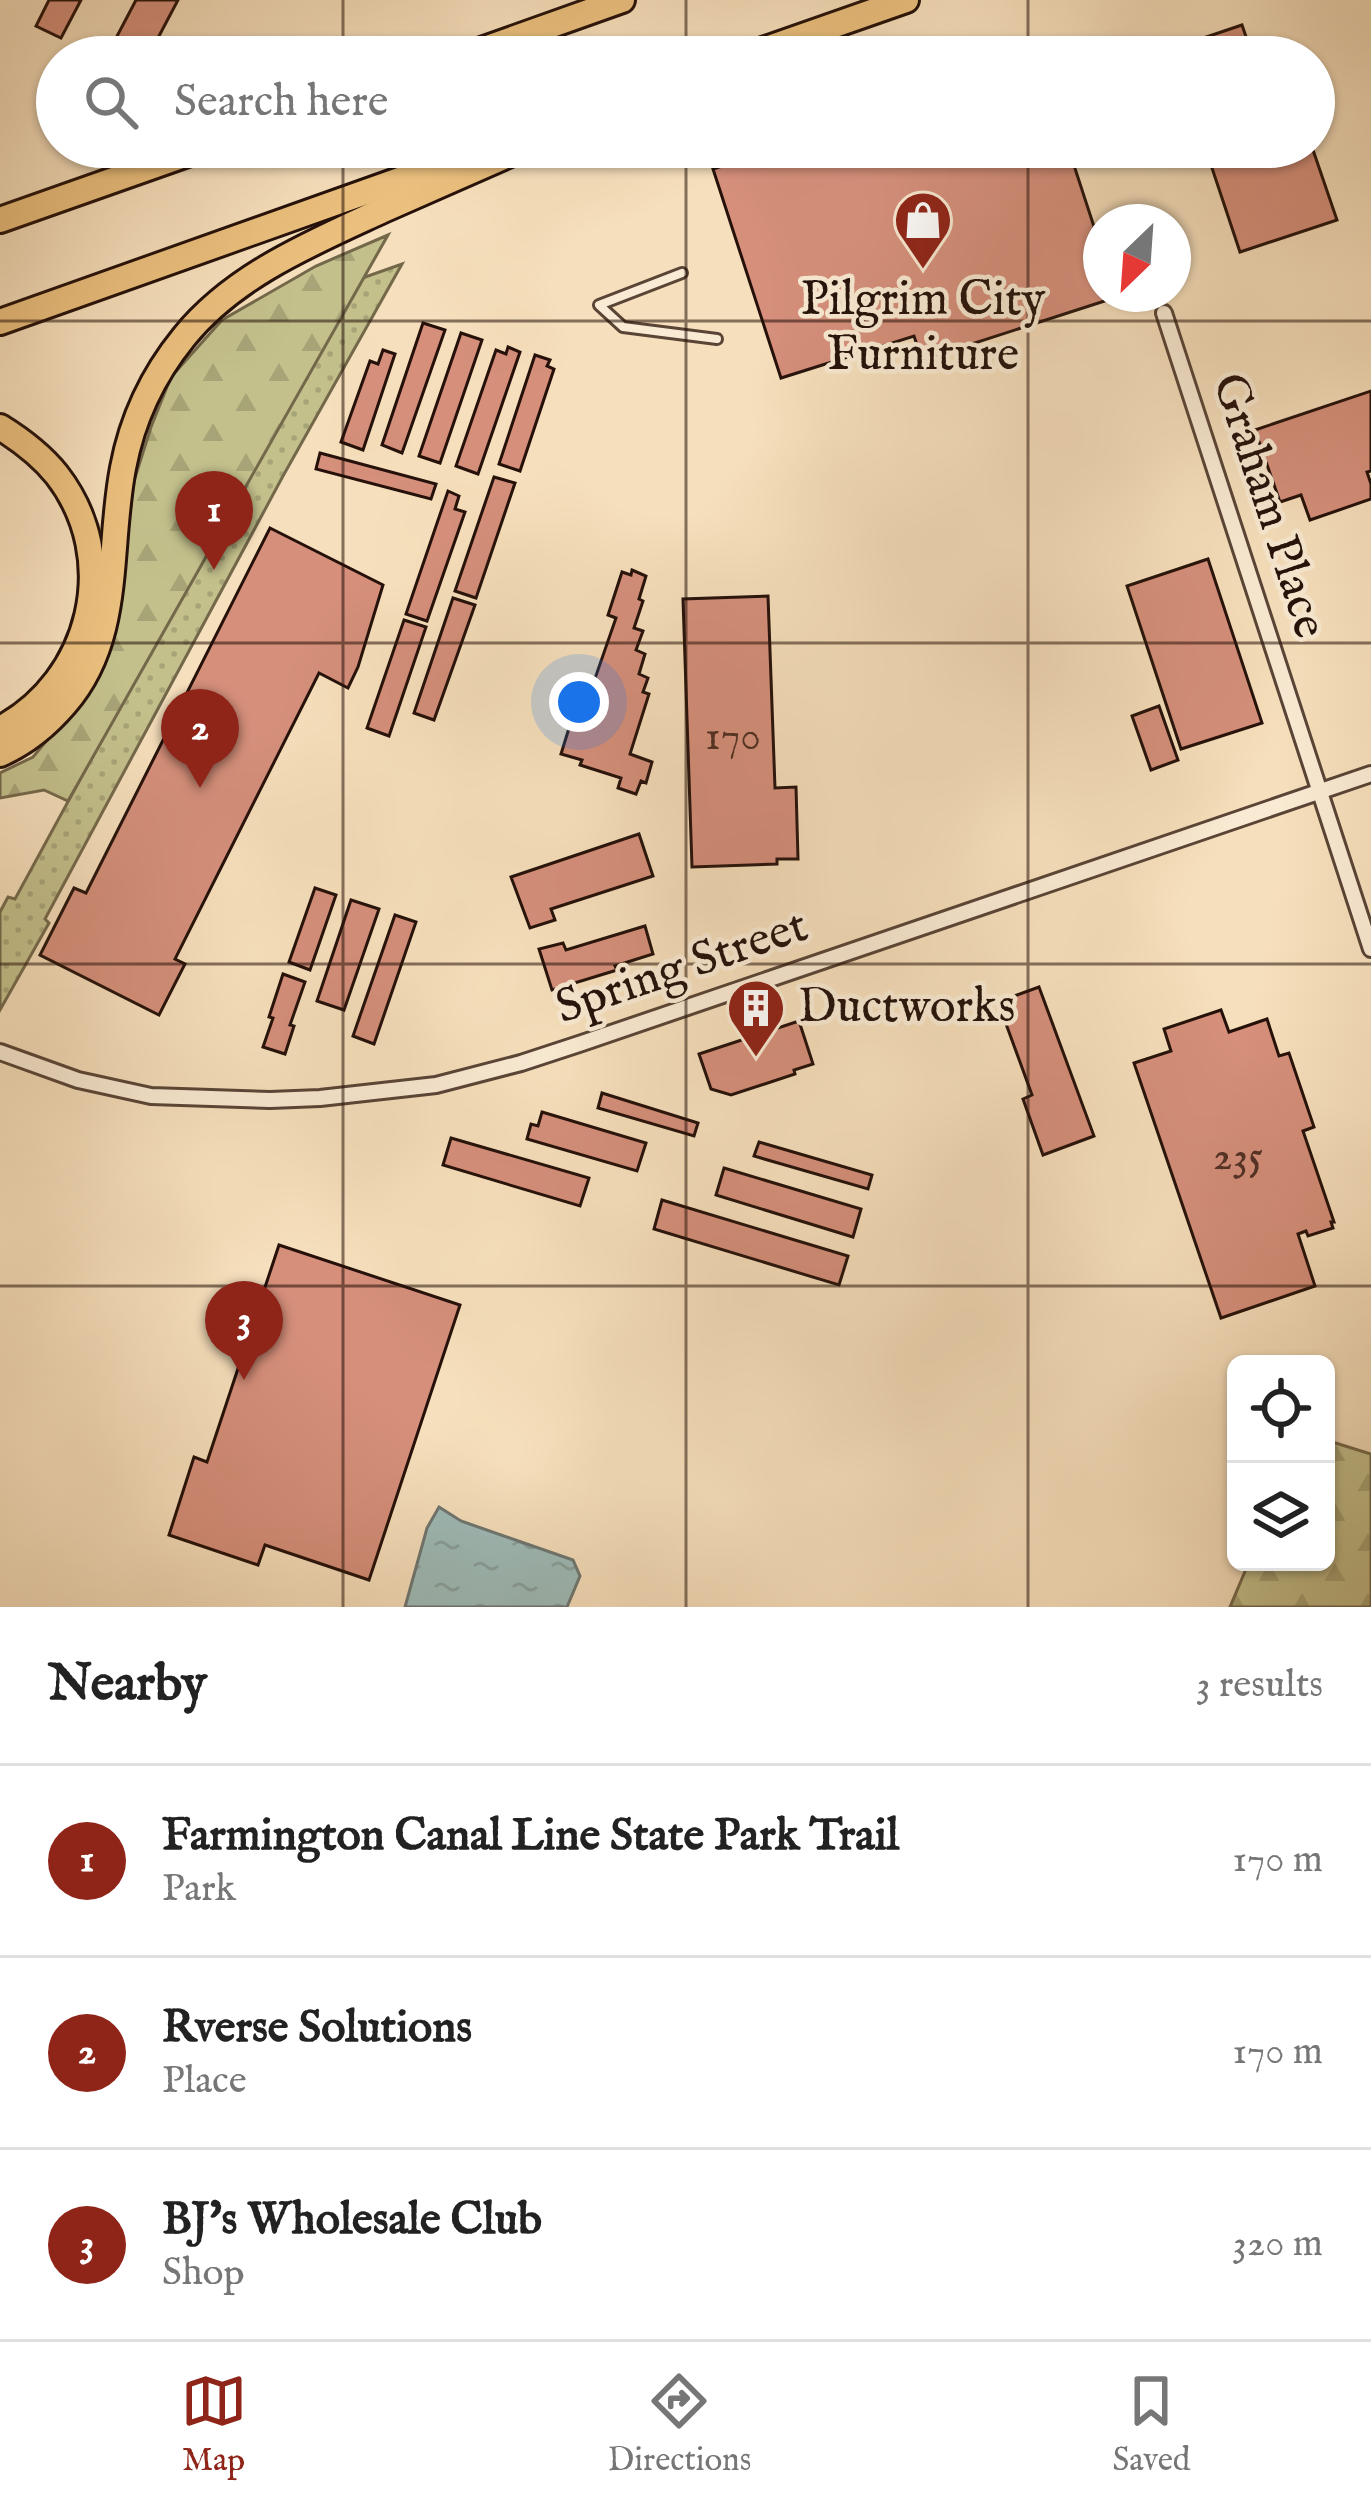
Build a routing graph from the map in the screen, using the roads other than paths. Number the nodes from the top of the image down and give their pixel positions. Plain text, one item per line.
1 (622, 0) edge
2 (906, 0) edge
3 (520, 36) edge
4 (803, 36) edge
5 (147, 168) edge
6 (447, 168) edge
7 (465, 168) edge
8 (0, 220) edge
9 (682, 273) dead end
10 (1164, 313) dead end
11 (0, 322) edge
12 (717, 339) dead end
13 (0, 427) edge
14 (0, 729) edge
15 (0, 754) edge
16 (1371, 774) edge
17 (1320, 791) junction
18 (1371, 949) edge
19 (0, 1052) edge

1 - 3 highway
2 - 4 highway
5 - 8 highway
6 - 11 highway
7 - 15 highway
9 - 12 lane
10 - 17 street, Graham Place
13 - 14 highway
16 - 17 street, Spring Street
17 - 18 street, Graham Place
17 - 19 street, Spring Street

